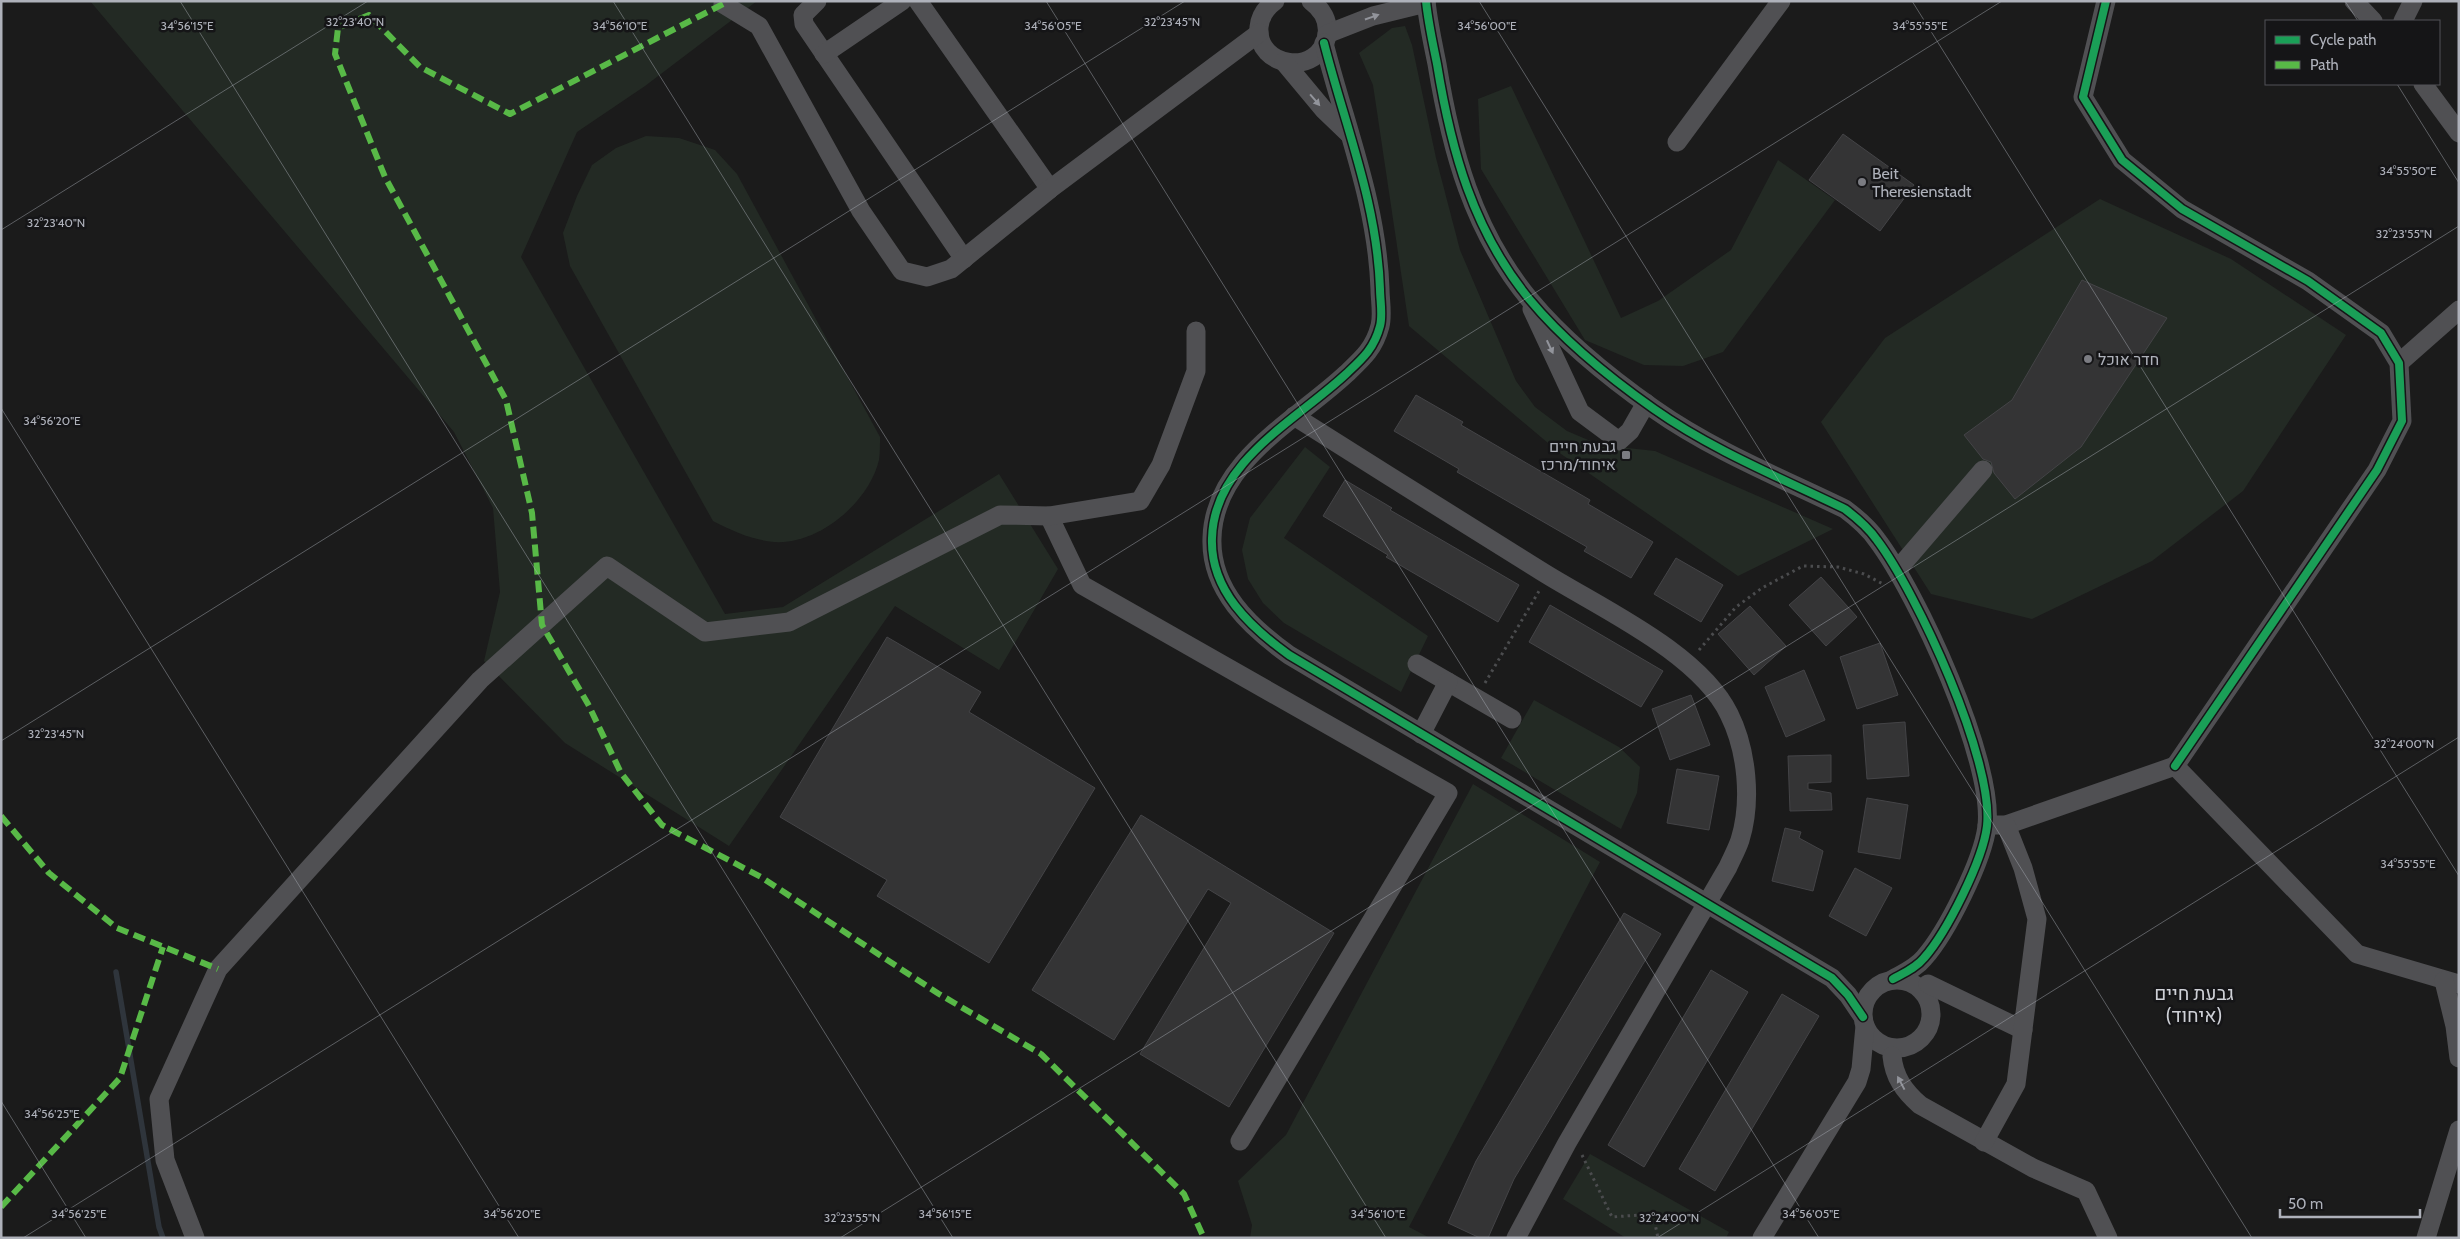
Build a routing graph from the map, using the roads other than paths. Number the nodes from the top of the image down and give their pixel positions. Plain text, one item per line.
1 (817, 1) edge
2 (902, 1) edge
3 (918, 1) edge
4 (1275, 1) edge
5 (1311, 1) edge
6 (1781, 1) edge
7 (2106, 1) edge
8 (2354, 1) edge
9 (2413, 1) edge
10 (1426, 2) edge
11 (722, 4) dead end
12 (2372, 20) edge
13 (2404, 20) edge
14 (1259, 33) junction
15 (1326, 39) junction
16 (824, 54) junction
17 (1284, 62) junction
18 (2425, 85) edge
19 (2459, 133) edge
20 (1350, 135) junction
21 (1677, 142) dead end
22 (1050, 189) junction
23 (964, 259) junction
24 (1522, 288) junction
25 (2459, 310) edge
26 (1196, 331) dead end
27 (2399, 364) junction
28 (1646, 403) junction
29 (1294, 416) junction
30 (1983, 470) dead end
31 (1049, 516) junction
32 (1898, 569) junction
33 (1417, 664) dead end
34 (1448, 682) junction
35 (1512, 719) dead end
36 (1421, 734) junction
37 (2175, 766) junction
38 (1987, 825) junction
39 (2006, 825) junction
40 (1708, 905) junction
41 (1933, 946) junction
42 (1832, 978) junction
43 (1886, 982) junction
44 (2451, 982) edge
45 (1928, 992) junction
46 (1864, 1021) junction
47 (2023, 1030) junction
48 (1909, 1046) junction
49 (1892, 1056) junction
50 (2459, 1058) edge
51 (1857, 1082) junction
52 (2459, 1130) edge
53 (1240, 1141) dead end
54 (1984, 1142) junction
55 (195, 1238) edge
56 (1516, 1238) edge
57 (1762, 1238) edge
58 (2108, 1238) edge
59 (2426, 1238) edge

1 - 16 street
2 - 16 street
3 - 22 street
4 - 14 street
5 - 15 street
6 - 21 street
7 - 27 street
8 - 12 street
9 - 13 street
15 -> 10 street
10 - 24 street
11 - 23 street
14 - 17 street
14 - 22 street
15 - 17 street
15 - 20 street
16 - 23 street
17 -> 20 street
18 - 19 street
20 - 29 street
22 - 23 street
24 - 28 street
24 -> 28 street
25 - 27 street
26 - 31 street
27 - 37 street
28 - 32 street
29 - 36 street
29 - 40 street
30 - 32 street
31 - 53 street
31 - 55 street
32 - 38 street
33 - 34 street
34 - 35 street
34 - 36 street
36 - 40 street
37 - 39 street
37 - 44 street
38 - 39 street
38 - 41 street
39 - 47 street
40 - 42 street
40 - 56 street
41 - 43 street
41 - 45 street
42 - 43 street
42 - 46 street
43 - 45 street
43 - 46 street
44 - 50 street
45 - 47 street
45 - 48 street
46 - 48 street
46 - 51 street
47 - 54 street
48 - 49 street
49 - 51 street
54 -> 49 street
51 - 57 street
52 - 59 street
54 - 58 street

